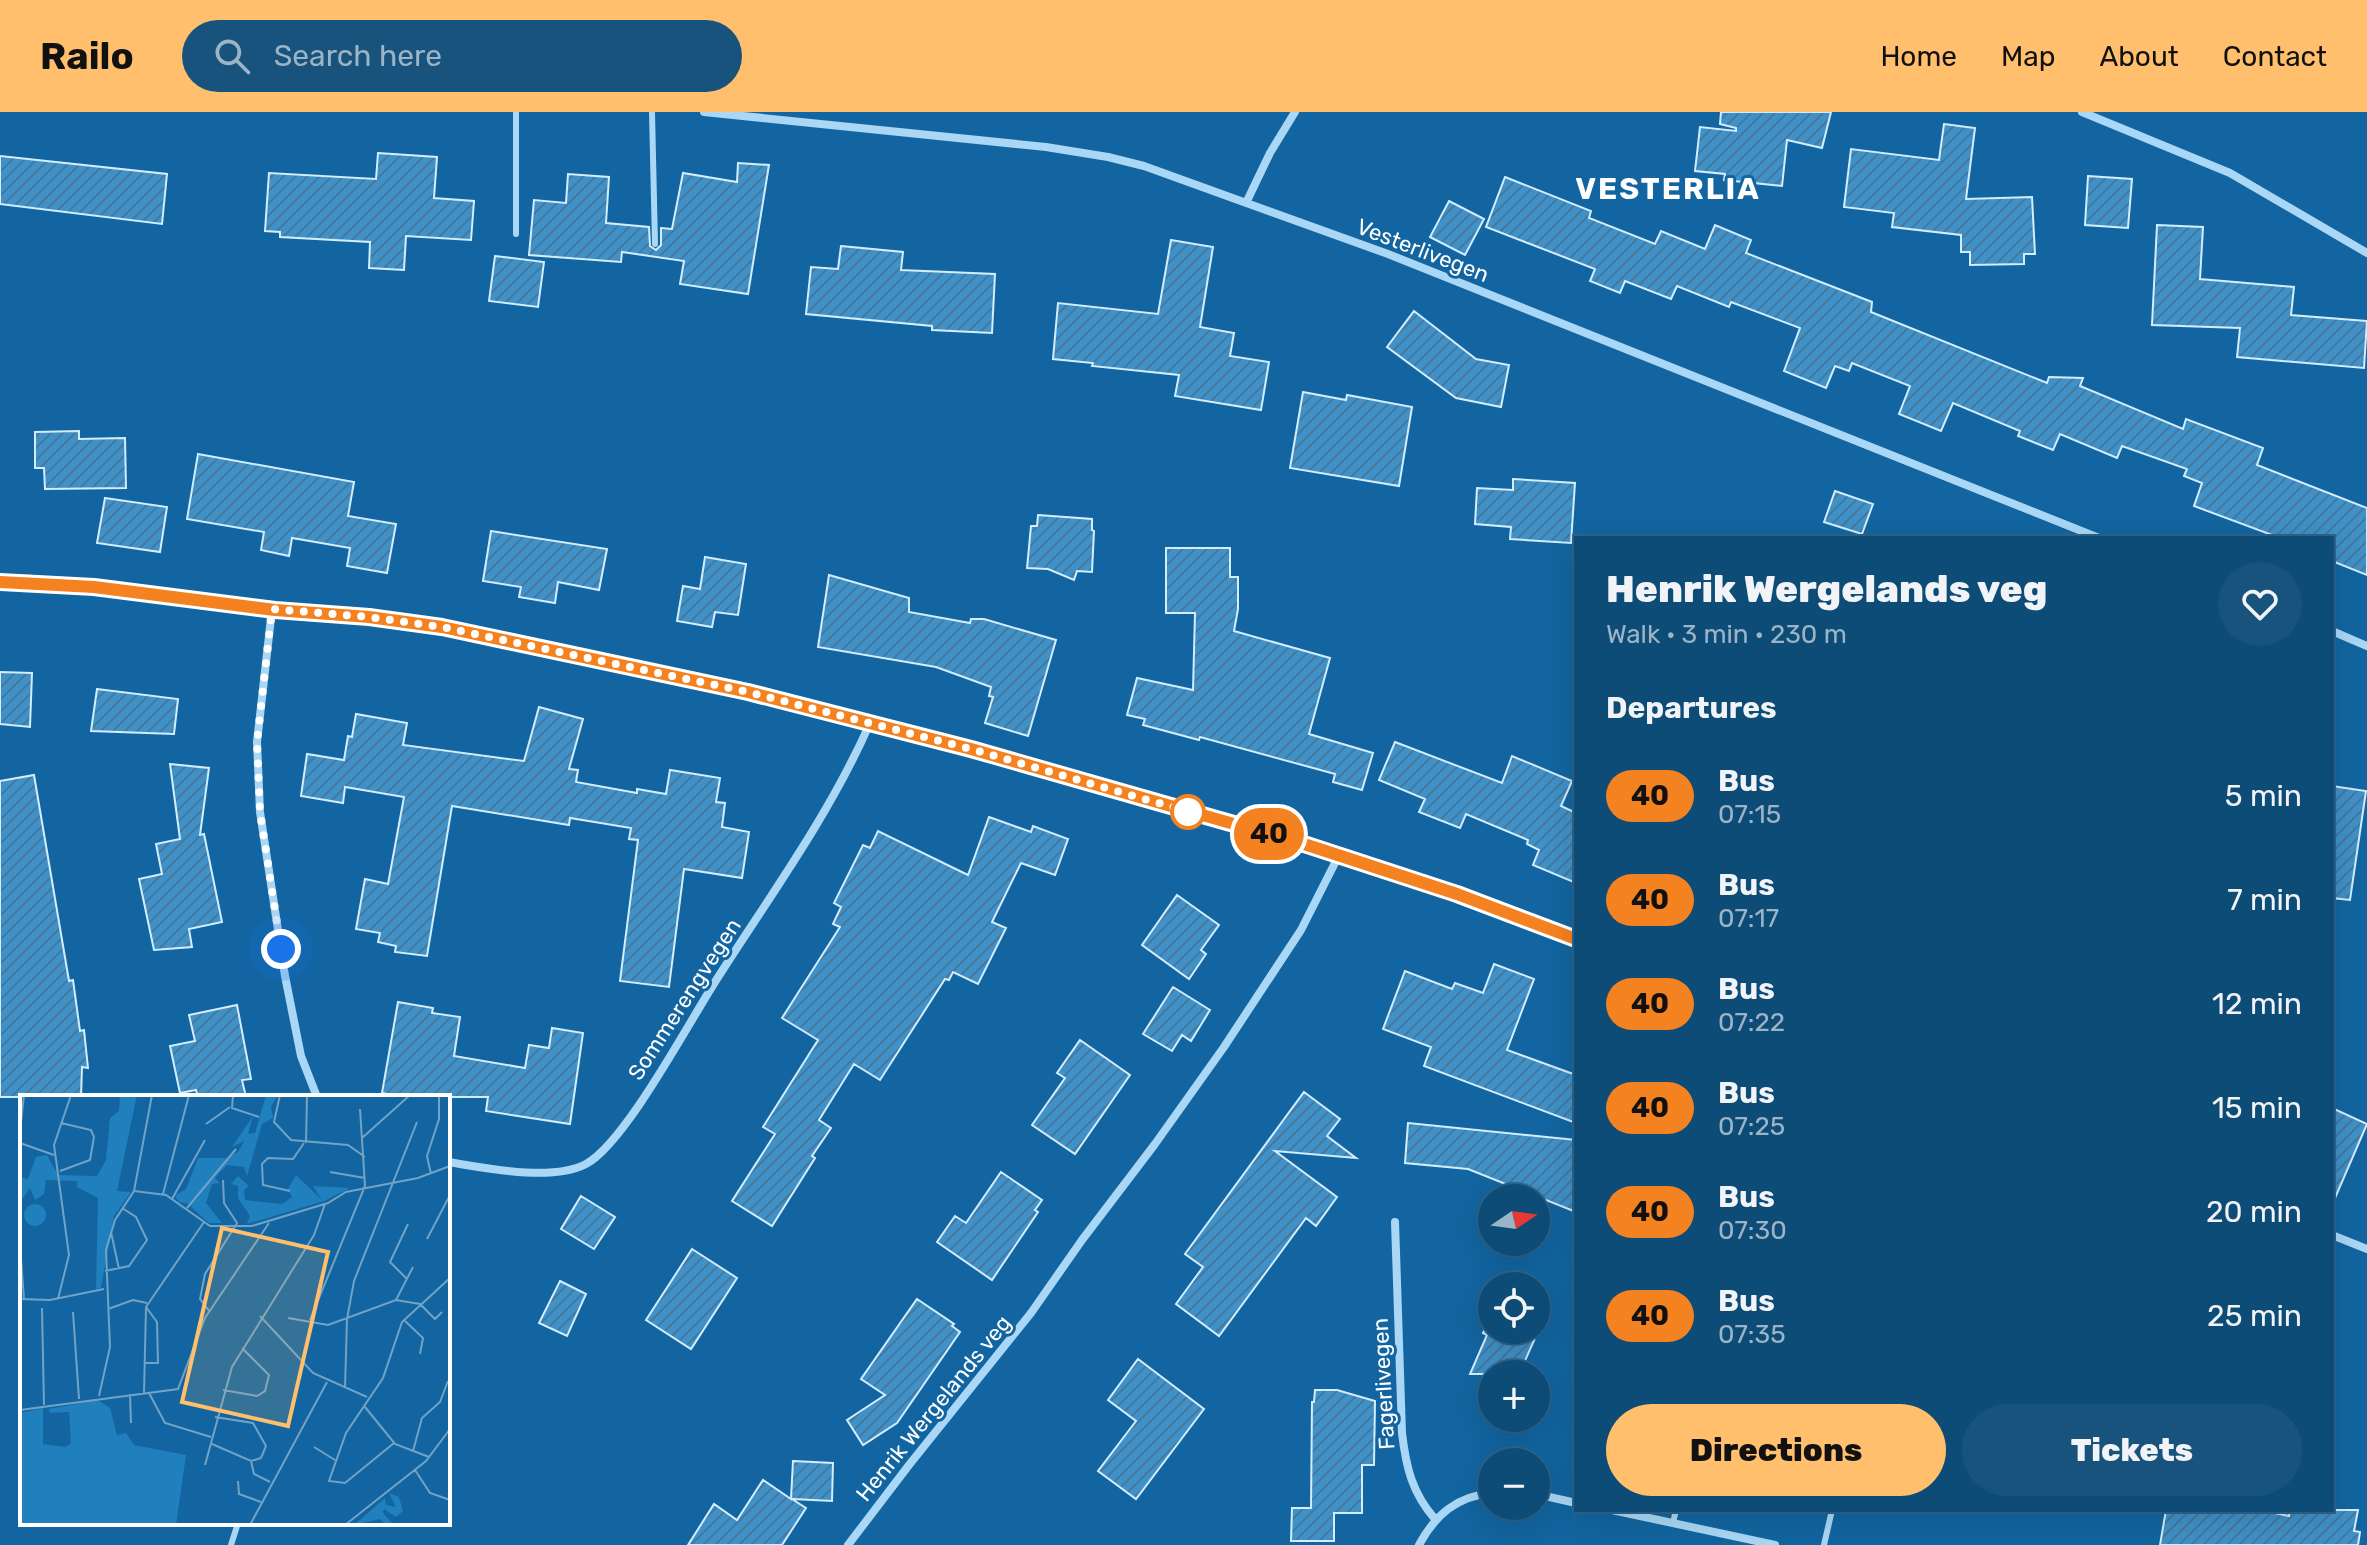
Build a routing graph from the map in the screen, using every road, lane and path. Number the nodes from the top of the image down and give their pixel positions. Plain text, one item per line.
1 (516, 112) edge
2 (652, 112) edge
3 (704, 112) edge
4 (1295, 112) edge
5 (2082, 112) edge
6 (1246, 203) junction
7 (516, 234) dead end
8 (655, 244) dead end
9 (2367, 253) edge
10 (2094, 536) edge
11 (0, 582) edge
12 (272, 609) junction
13 (2334, 632) edge
14 (2367, 646) edge
15 (870, 723) junction
16 (1339, 855) junction
17 (1574, 938) edge
18 (316, 1095) edge
19 (450, 1162) edge
20 (1395, 1222) dead end
21 (2334, 1236) edge
22 (2367, 1249) edge
23 (1478, 1496) edge
24 (1550, 1497) edge
25 (1574, 1503) edge
26 (1621, 1512) edge
27 (1676, 1512) edge
28 (1832, 1512) edge
29 (1435, 1519) junction
30 (1673, 1523) junction
31 (237, 1525) edge
32 (231, 1545) edge
33 (848, 1545) edge
34 (1419, 1545) edge
35 (1775, 1545) edge
36 (1824, 1545) edge

1 - 7 lane
2 - 8 lane
3 - 6 street, Vesterlivegen
4 - 6 street
5 - 9 street
6 - 10 street, Vesterlivegen
11 - 12 street
12 - 15 street
12 - 18 street
13 - 14 street
15 - 16 street
15 - 19 street, Sommerengvegen
16 - 17 street
16 - 33 street, Henrik Wergelands veg
20 - 29 street, Fagerlivegen
21 - 22 street
23 - 29 street
24 - 25 street
26 - 30 street
27 - 30 lane
28 - 36 lane
29 - 34 street
30 - 35 street
31 - 32 lane

